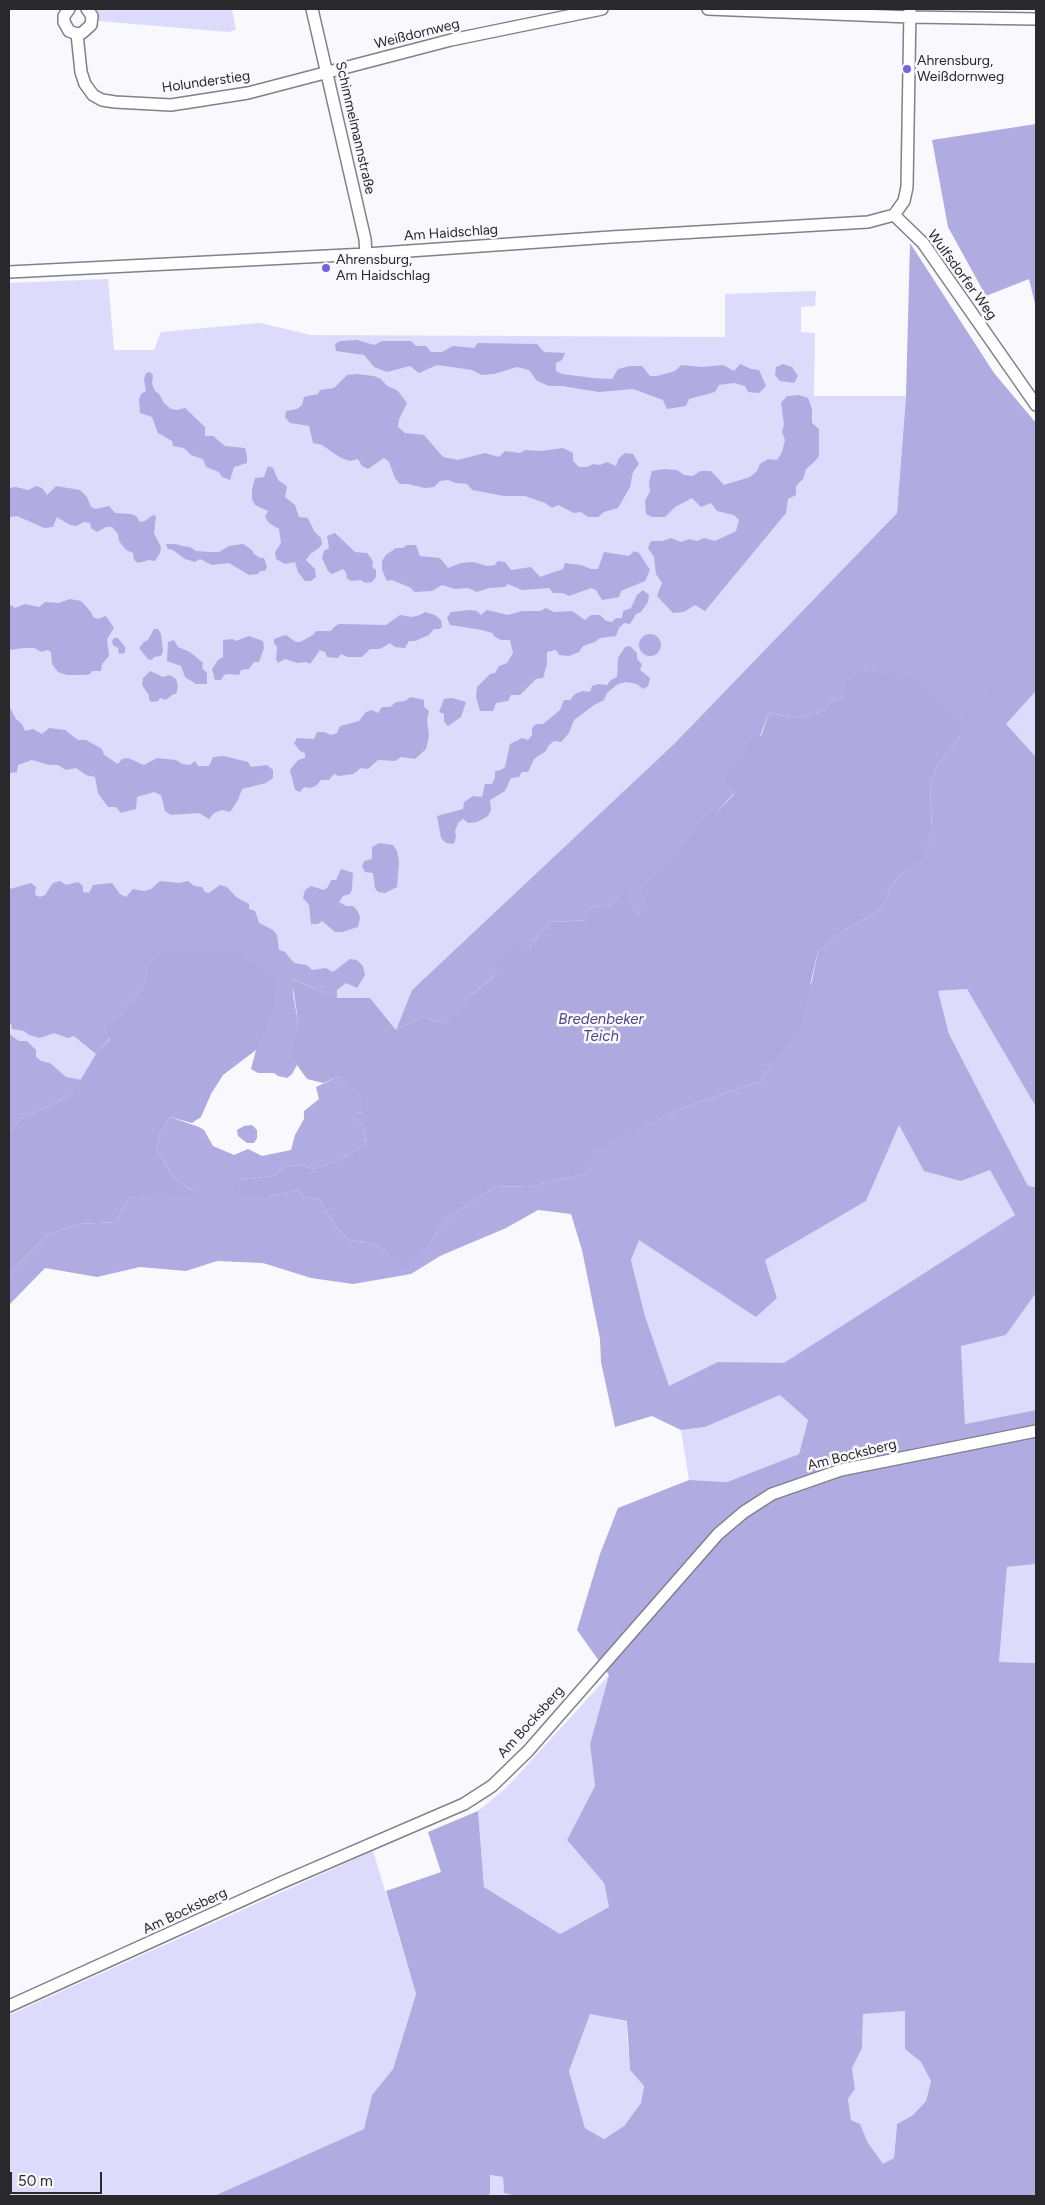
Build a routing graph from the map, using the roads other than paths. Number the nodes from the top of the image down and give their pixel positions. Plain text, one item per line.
1 (69, 9) edge
2 (87, 9) edge
3 (312, 9) edge
4 (602, 9) edge
5 (708, 9) edge
6 (910, 13) edge
7 (1036, 18) edge
8 (77, 34) junction
9 (327, 72) junction
10 (894, 215) junction
11 (366, 254) junction
12 (9, 272) edge
13 (1036, 405) edge
14 (1036, 1431) edge
15 (9, 2006) edge

1 - 8 street
2 - 8 street
3 - 9 street, Schimmelmannstraße
4 - 9 street, Weißdornweg
5 - 6 street
6 - 7 street
6 - 10 street
8 - 9 street, Holunderstieg
9 - 11 street, Schimmelmannstraße
10 - 11 street, Am Haidschlag
10 - 13 street, Wulfsdorfer Weg
11 - 12 street, Am Haidschlag
14 - 15 street, Am Bocksberg

